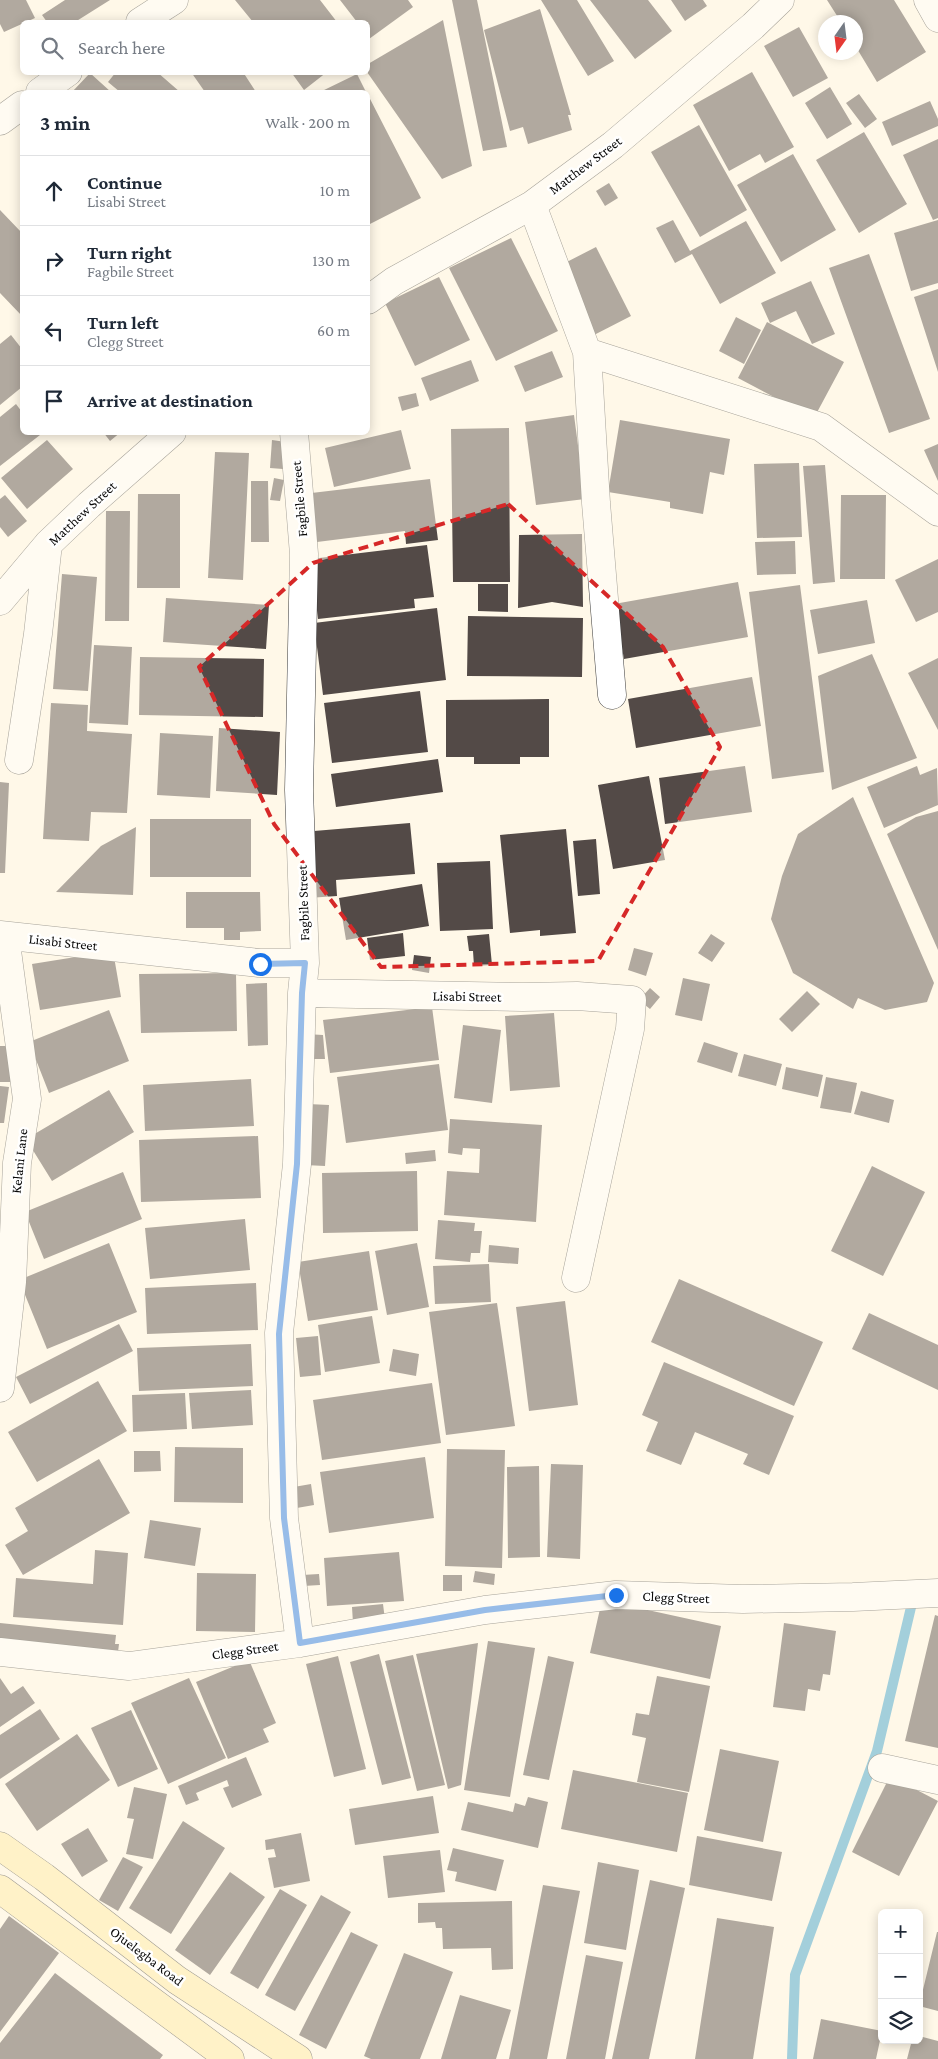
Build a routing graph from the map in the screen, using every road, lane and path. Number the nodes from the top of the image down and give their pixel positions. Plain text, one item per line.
1 (174, 0) edge
2 (780, 0) edge
3 (928, 0) edge
4 (938, 18) edge
5 (143, 20) edge
6 (64, 75) edge
7 (43, 90) edge
8 (20, 106) edge
9 (0, 121) edge
10 (532, 205) junction
11 (370, 299) edge
12 (587, 352) junction
13 (169, 435) edge
14 (294, 435) edge
15 (938, 512) edge
16 (48, 544) junction
17 (0, 601) edge
18 (612, 695) dead end
19 (19, 760) dead end
20 (2, 935) edge
21 (305, 963) junction
22 (302, 993) junction
23 (576, 1278) dead end
24 (0, 1388) edge
25 (938, 1593) edge
26 (300, 1643) junction
27 (0, 1652) edge
28 (882, 1768) dead end
29 (938, 1780) edge
30 (0, 1846) edge
31 (0, 1890) edge
32 (230, 2059) edge
33 (298, 2059) edge

1 - 5 street
2 - 10 street, Matthew Street
3 - 4 street
6 - 7 street
8 - 9 street
10 - 11 street, Matthew Street
10 - 12 street
12 - 15 street
12 - 18 street
13 - 16 street, Matthew Street
14 - 21 street, Fagbile Street
16 - 17 street, Matthew Street
16 - 19 street
20 - 21 street, Lisabi Street
20 - 24 street, Kelani Lane
21 - 22 street, Fagbile Street
22 - 23 street, Lisabi Street
22 - 26 street, Fagbile Street
25 - 26 street, Clegg Street
26 - 27 street, Clegg Street
28 - 29 street
30 - 33 main road, Ojuelegba Road
31 - 32 main road

